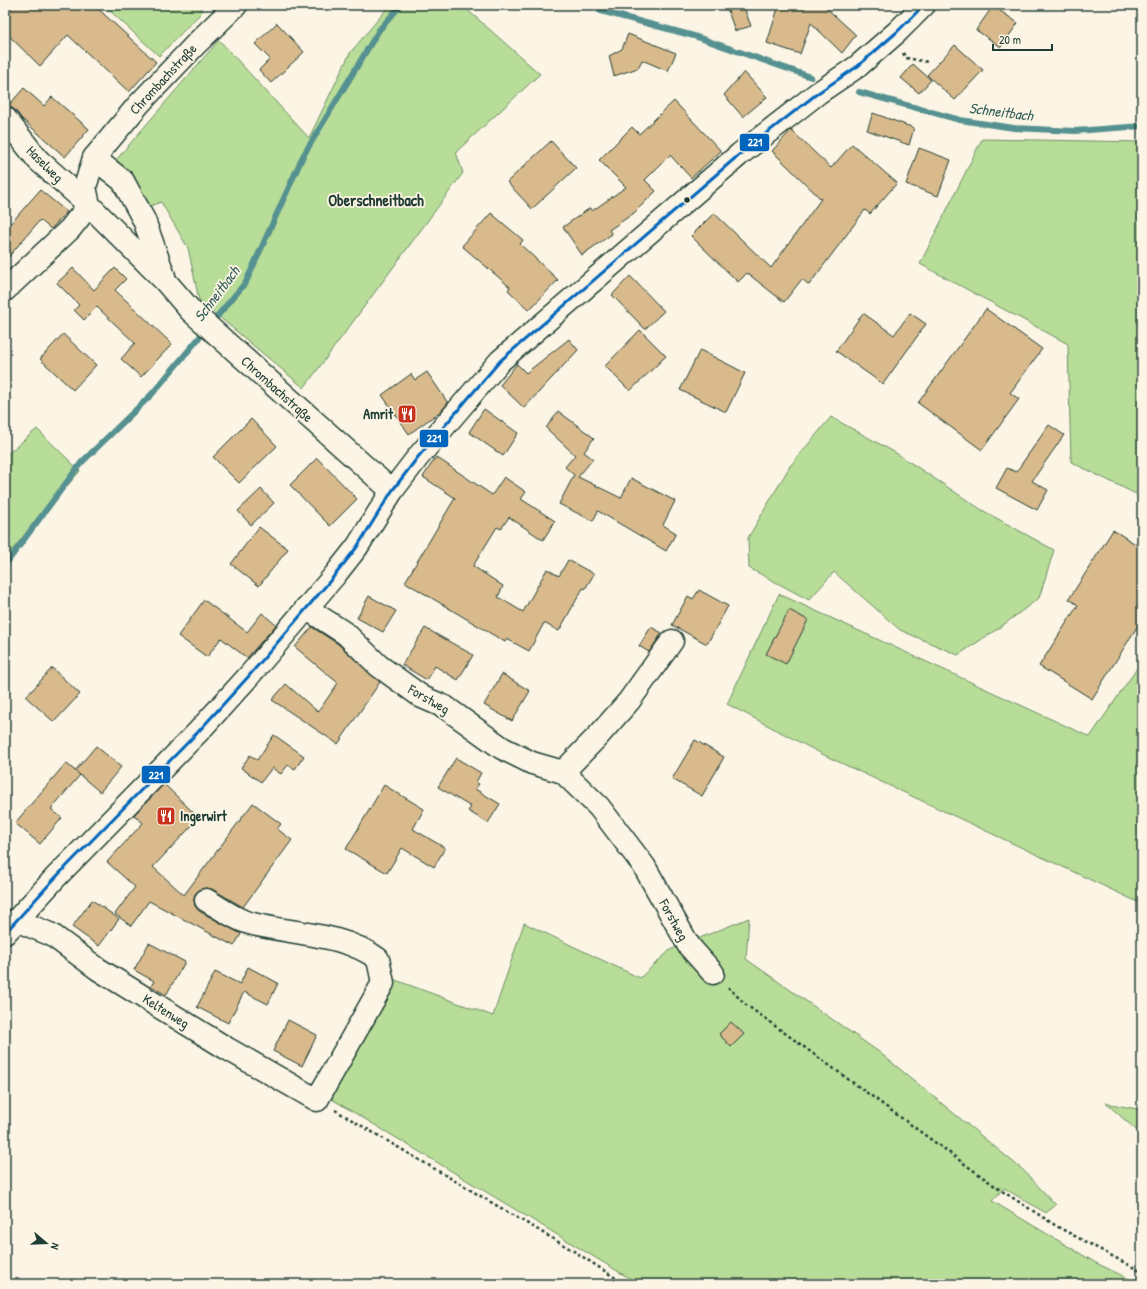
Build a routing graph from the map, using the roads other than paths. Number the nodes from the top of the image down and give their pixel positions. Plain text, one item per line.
1 (236, 5) edge
2 (924, 5) edge
3 (5, 118) edge
4 (94, 158) junction
5 (89, 205) junction
6 (166, 282) junction
7 (5, 290) edge
8 (392, 491) junction
9 (306, 608) junction
10 (672, 641) dead end
11 (563, 772) junction
12 (206, 900) dead end
13 (11, 927) edge
14 (713, 973) road end

1 - 4 street, Chrombachstraße
2 - 8 street
3 - 5 street, Haselweg
4 - 5 street, Chrombachstraße
4 - 6 street, Chrombachstraße
5 - 6 street, Chrombachstraße
5 - 7 street
6 - 8 street, Chrombachstraße
8 - 9 street
9 - 11 street, Forstweg
9 - 13 street
10 - 11 street
11 - 14 street, Forstweg
12 - 13 street, Keltenweg

